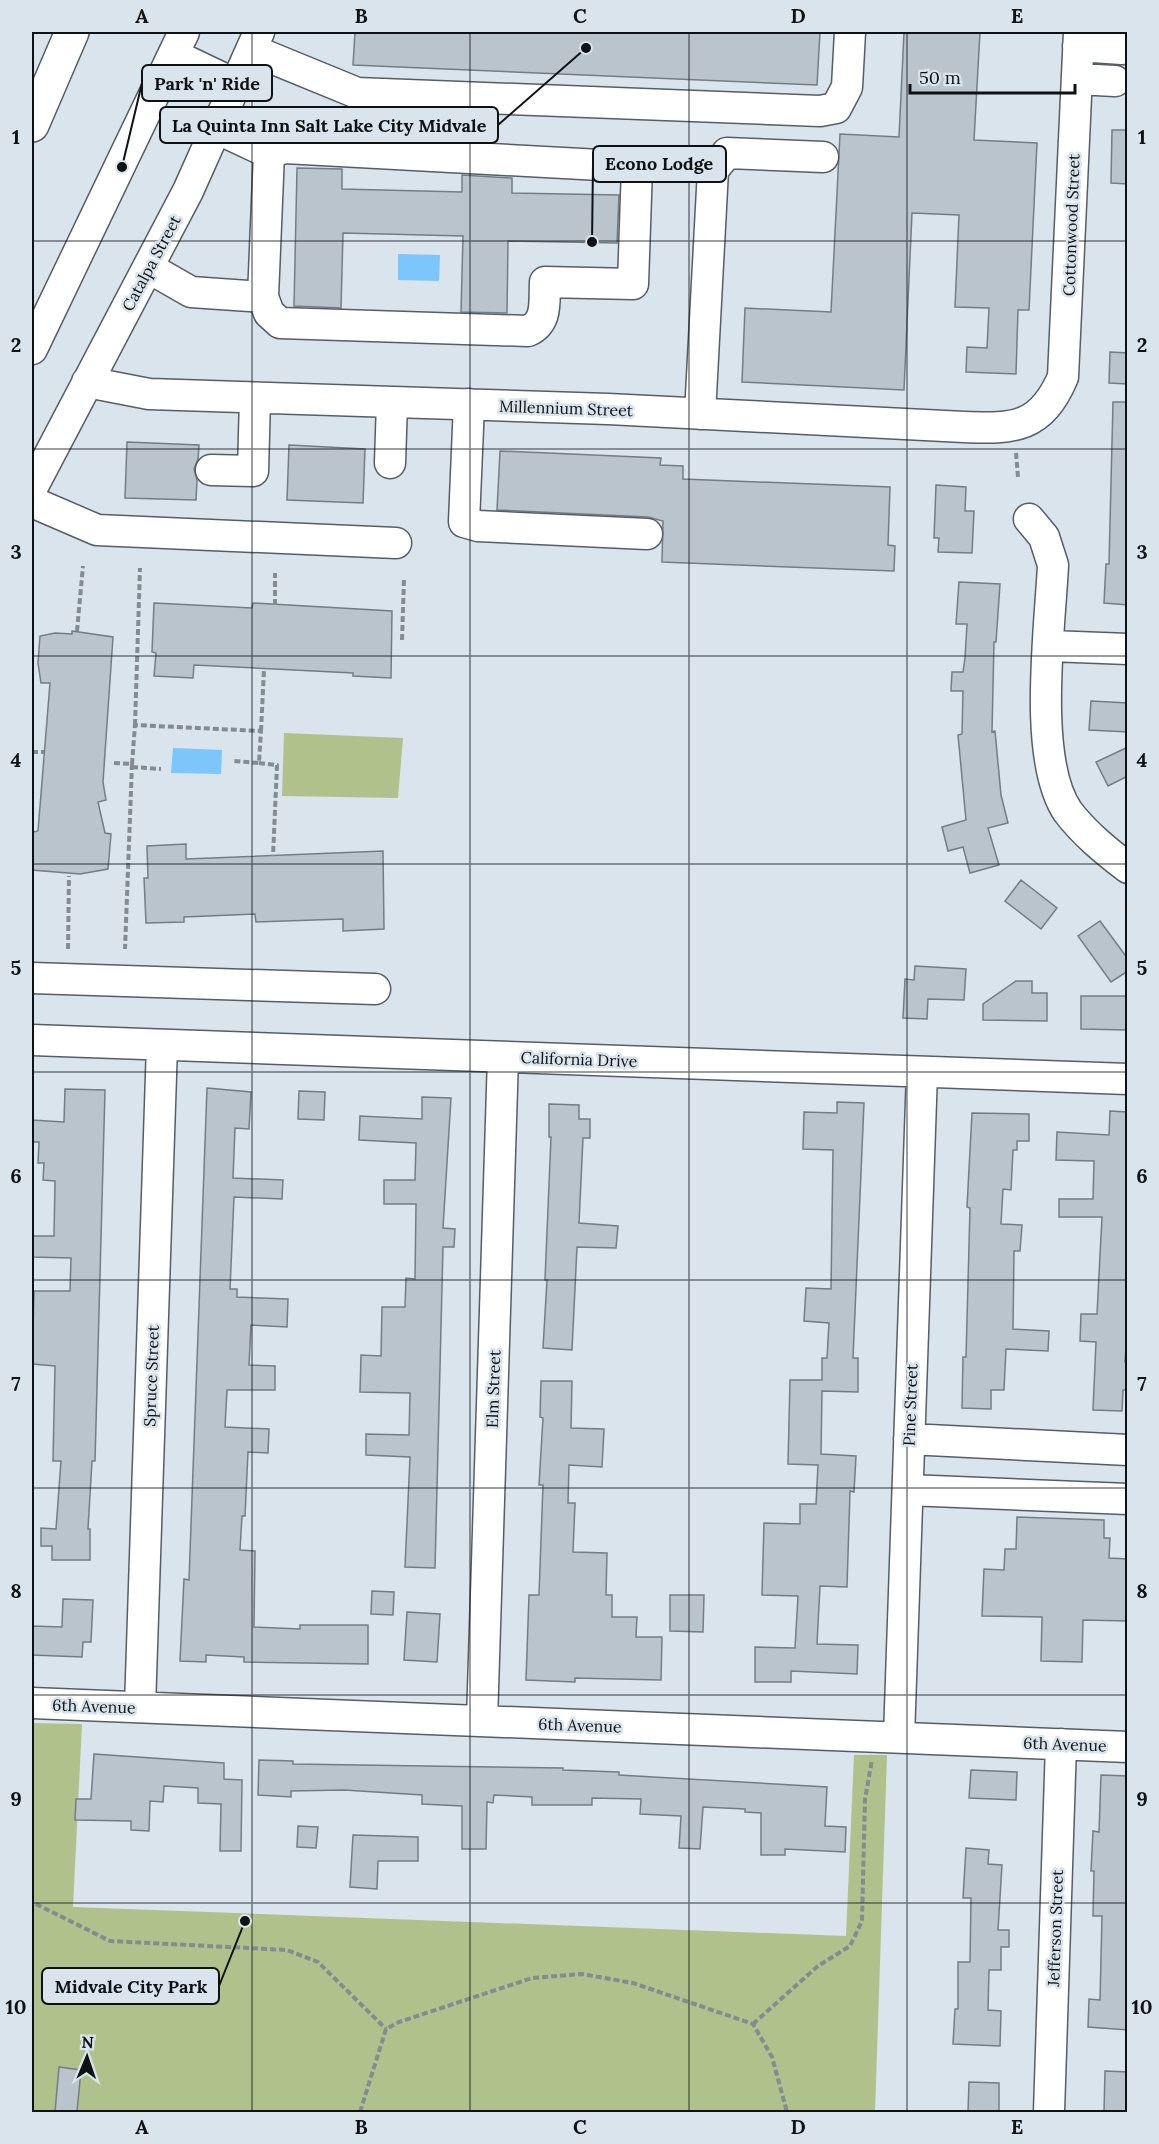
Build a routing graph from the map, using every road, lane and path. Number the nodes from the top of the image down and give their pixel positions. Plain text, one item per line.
1 (72, 32) edge
2 (850, 32) edge
3 (1123, 32) edge
4 (1078, 39) edge
5 (255, 41) edge
6 (179, 43) edge
7 (62, 47) edge
8 (1077, 79) junction
9 (1115, 81) dead end
10 (237, 85) junction
11 (32, 124) edge
12 (218, 129) junction
13 (269, 153) junction
14 (823, 157) dead end
15 (148, 268) junction
16 (263, 297) junction
17 (32, 349) edge
18 (87, 382) junction
19 (255, 398) junction
20 (392, 402) junction
21 (469, 404) junction
22 (1042, 412) joint
23 (700, 414) junction
24 (1016, 453) dead end
25 (390, 463) dead end
26 (211, 470) dead end
27 (1018, 477) dead end
28 (32, 488) edge
29 (32, 502) edge
30 (1029, 519) dead end
31 (647, 534) dead end
32 (396, 543) dead end
33 (82, 566) dead end
34 (140, 568) dead end
35 (275, 573) dead end
36 (404, 579) dead end
37 (275, 605) dead end
38 (77, 632) dead end
39 (402, 640) dead end
40 (1050, 646) junction
41 (1128, 650) edge
42 (264, 669) dead end
43 (135, 725) junction
44 (261, 731) junction
45 (32, 752) edge
46 (44, 752) dead end
47 (232, 761) dead end
48 (114, 763) dead end
49 (259, 763) junction
50 (132, 765) junction
51 (161, 769) dead end
52 (273, 856) dead end
53 (1128, 868) edge
54 (69, 876) dead end
55 (68, 949) dead end
56 (125, 949) dead end
57 (32, 978) edge
58 (375, 989) dead end
59 (32, 1040) edge
60 (162, 1045) junction
61 (503, 1057) junction
62 (922, 1072) junction
63 (1128, 1079) edge
64 (909, 1439) junction
65 (1128, 1450) edge
66 (908, 1490) junction
67 (1128, 1499) edge
68 (32, 1703) edge
69 (140, 1707) junction
70 (482, 1721) junction
71 (899, 1737) junction
72 (1061, 1744) junction
73 (1128, 1747) edge
74 (873, 1757) dead end
75 (36, 1904) dead end
76 (753, 2024) junction
77 (386, 2029) junction
78 (360, 2112) edge
79 (787, 2112) edge
80 (1049, 2112) edge

1 - 7 highway
2 - 5 street
3 - 4 street
4 - 8 street, Cottonwood Street
5 - 10 street, Catalpa Street
6 - 10 street
6 - 17 street
7 - 11 highway
8 - 9 street
8 - 22 street, Cottonwood Street
10 - 12 street, Catalpa Street
12 - 13 street
12 - 15 street, Catalpa Street
13 - 16 street
13 - 16 street
14 - 23 street
15 - 16 street
15 - 18 street, Catalpa Street
18 - 19 street, Millennium Street
18 - 28 street, Catalpa Street
19 - 20 street, Millennium Street
19 - 26 street
20 - 21 street, Millennium Street
20 - 25 street
21 - 23 street, Millennium Street
21 - 31 street
22 - 23 street, Millennium Street
24 - 27 path
29 - 32 street
30 - 40 street
33 - 38 path
34 - 43 path
35 - 37 path
36 - 39 path
40 - 41 street
40 - 53 street
42 - 44 path
43 - 44 path
43 - 50 path
44 - 49 path
45 - 46 path
47 - 49 path
48 - 50 path
49 - 52 path
50 - 51 path
50 - 56 path
54 - 55 path
57 - 58 street
59 - 60 street, California Drive
60 - 61 street, California Drive
60 - 69 street, Spruce Street
61 - 62 street, California Drive
61 - 70 street, Elm Street
62 - 63 street, California Drive
62 - 64 street, Pine Street
64 - 65 street
64 - 66 street, Pine Street
66 - 67 street
66 - 71 street, Pine Street
68 - 69 street, 6th Avenue
69 - 70 street, 6th Avenue
70 - 71 street, 6th Avenue
71 - 72 street, 6th Avenue
72 - 73 street, 6th Avenue
72 - 80 street, Jefferson Street
74 - 76 path
75 - 77 path
76 - 77 path
76 - 79 path
77 - 78 path

